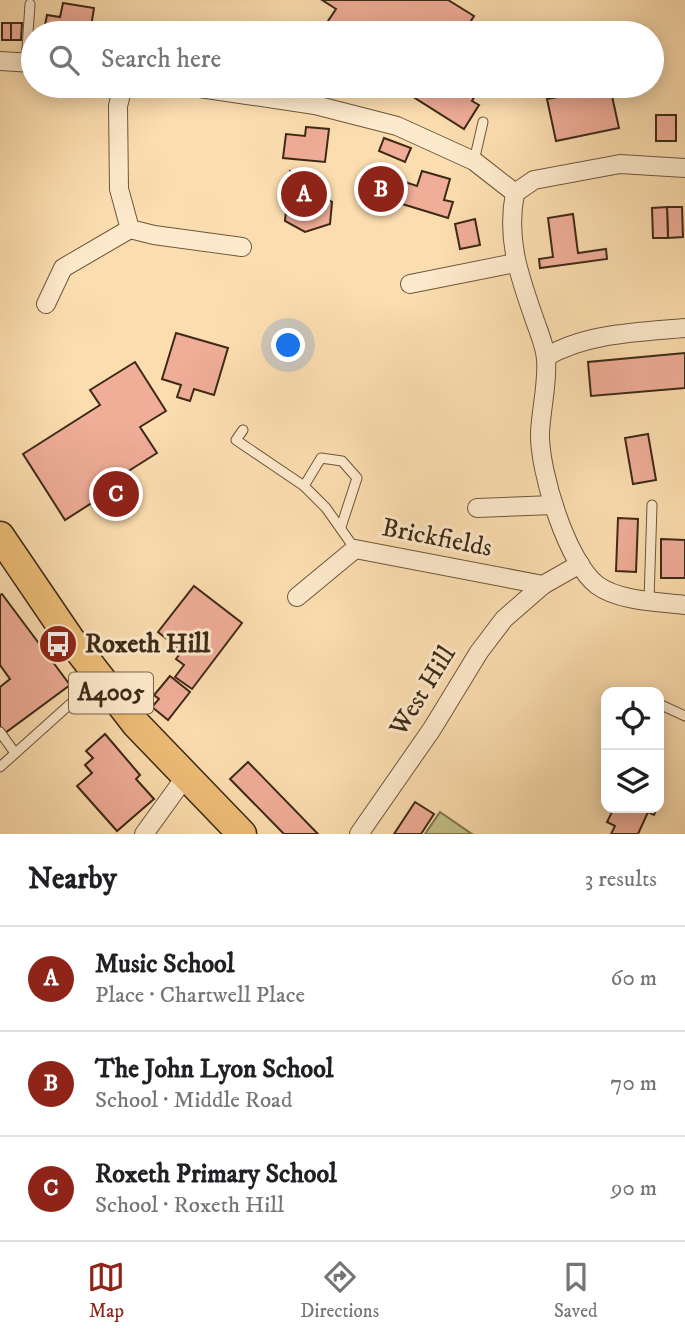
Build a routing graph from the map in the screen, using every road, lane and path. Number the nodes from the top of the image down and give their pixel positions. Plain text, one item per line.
1 (30, 4) dead end
2 (30, 21) edge
3 (0, 61) edge
4 (21, 62) edge
5 (120, 98) edge
6 (267, 98) edge
7 (483, 122) dead end
8 (474, 160) junction
9 (685, 169) edge
10 (515, 193) junction
11 (130, 229) junction
12 (242, 247) dead end
13 (515, 263) junction
14 (410, 284) dead end
15 (46, 304) dead end
16 (685, 328) edge
17 (546, 357) junction
18 (243, 430) dead end
19 (304, 486) junction
20 (554, 505) junction
21 (652, 505) dead end
22 (477, 508) dead end
23 (341, 527) junction
24 (0, 536) edge
25 (355, 549) junction
26 (580, 564) junction
27 (543, 585) junction
28 (297, 597) dead end
29 (649, 601) junction
30 (685, 606) edge
31 (99, 678) junction
32 (664, 706) edge
33 (685, 716) edge
34 (0, 732) edge
35 (15, 753) junction
36 (0, 767) edge
37 (186, 776) junction
38 (144, 834) edge
39 (242, 834) edge
40 (359, 834) edge

1 - 2 lane
3 - 4 street
5 - 11 street
6 - 8 street
7 - 8 lane
8 - 10 street
9 - 10 street
10 - 13 street
11 - 12 street
11 - 15 street
13 - 14 street
13 - 17 street
16 - 17 street
17 - 20 street
18 - 19 lane
19 - 23 lane
19 - 23 lane
20 - 22 street
20 - 26 street
21 - 29 lane
23 - 25 lane
24 - 31 main road, A4005
25 - 27 street, Brickfields
25 - 28 street, Brickfields
26 - 27 street
26 - 29 street
27 - 40 street, West Hill
29 - 30 street
31 - 35 lane
31 - 37 main road, A4005
32 - 33 lane
34 - 35 lane
35 - 36 lane
37 - 38 street
37 - 39 main road, A4005

